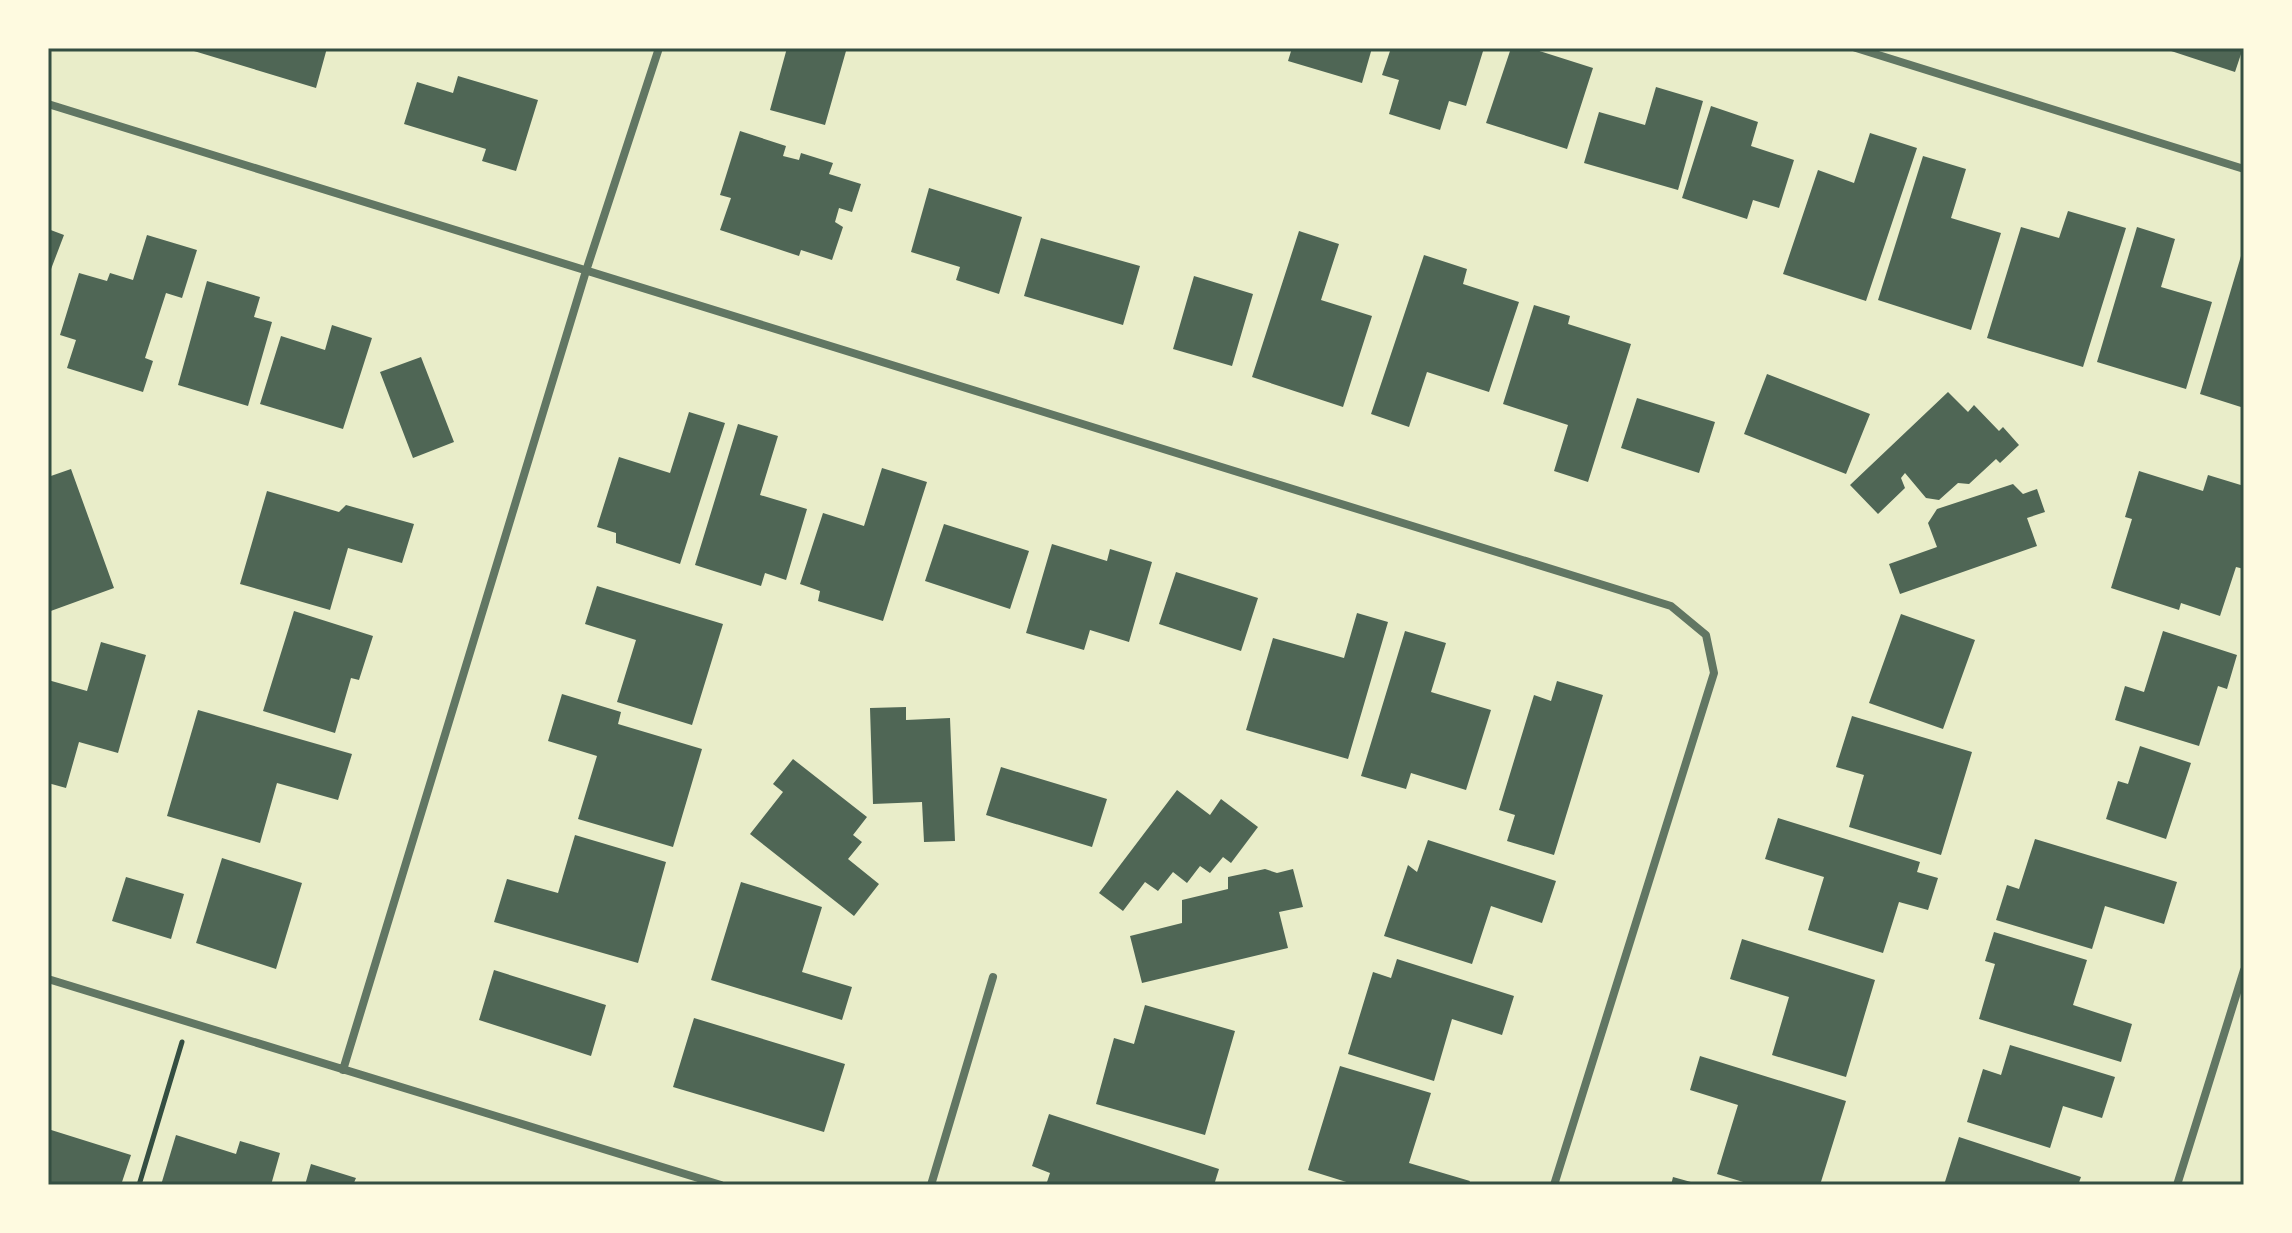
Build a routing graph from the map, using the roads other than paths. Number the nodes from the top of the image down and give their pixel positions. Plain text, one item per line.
1 (659, 48) edge
2 (1856, 48) edge
3 (48, 104) edge
4 (2244, 169) edge
5 (586, 271) junction
6 (2244, 970) edge
7 (993, 977) dead end
8 (48, 979) edge
9 (343, 1070) junction
10 (721, 1185) edge
11 (931, 1185) edge
12 (1554, 1185) edge
13 (2177, 1185) edge

1 - 5 street
2 - 4 street
3 - 5 street
5 - 9 street
5 - 12 street
6 - 13 street
7 - 11 street
8 - 9 street
9 - 10 street

